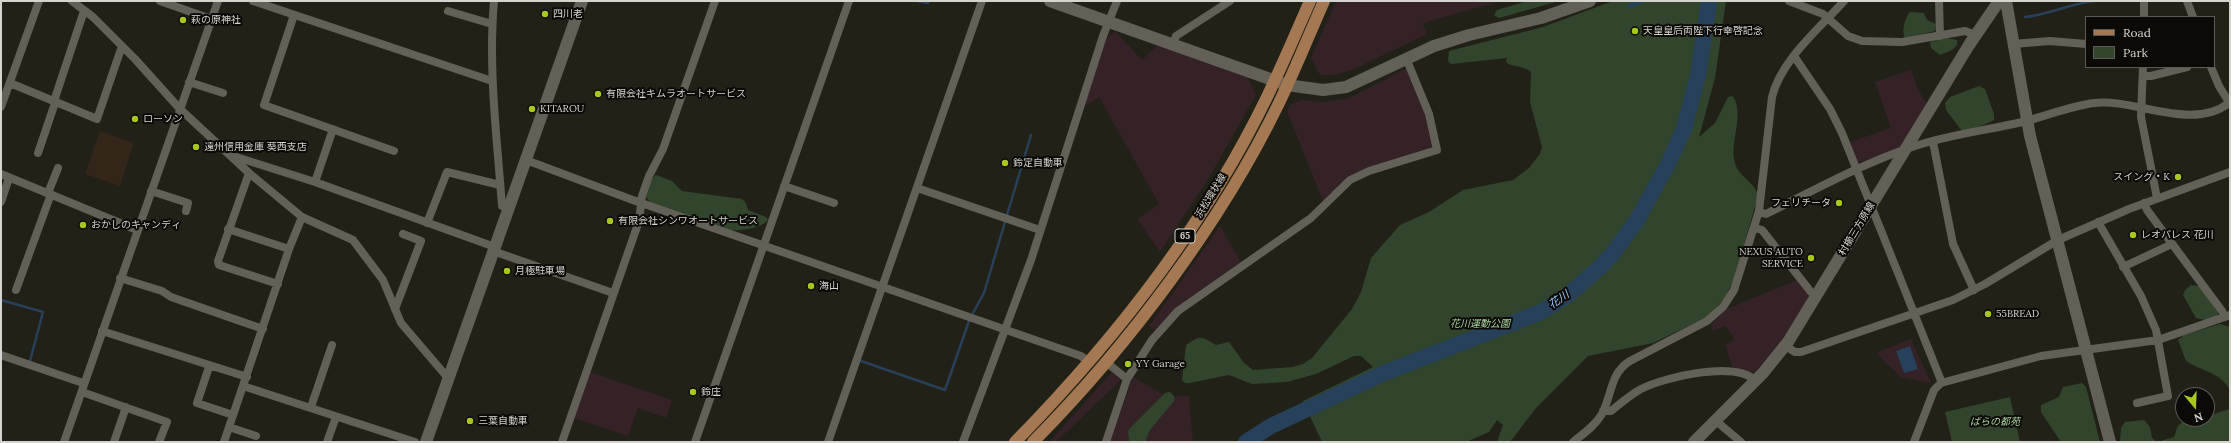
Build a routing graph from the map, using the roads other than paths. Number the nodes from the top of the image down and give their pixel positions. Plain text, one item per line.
1 (39, 1) edge
2 (72, 1) edge
3 (160, 1) edge
4 (218, 1) edge
5 (253, 1) edge
6 (494, 1) edge
7 (582, 1) edge
8 (715, 1) edge
9 (849, 1) edge
10 (982, 1) edge
11 (1050, 1) edge
12 (1116, 1) edge
13 (1230, 1) edge
14 (1310, 1) edge
15 (1324, 1) edge
16 (1590, 1) edge
17 (1789, 1) edge
18 (1844, 1) edge
19 (1939, 1) edge
20 (1999, 1) edge
21 (2006, 1) edge
22 (2144, 1) edge
23 (2187, 1) edge
24 (84, 11) junction
25 (448, 11) dead end
26 (294, 15) junction
27 (2144, 16) edge
28 (2193, 16) edge
29 (211, 19) junction
30 (1828, 19) junction
31 (1109, 22) junction
32 (492, 24) junction
33 (1976, 35) junction
34 (1940, 36) junction
35 (1173, 44) junction
36 (2013, 44) junction
37 (2085, 44) edge
38 (122, 46) junction
39 (1794, 56) junction
40 (1406, 58) junction
41 (2183, 68) edge
42 (2212, 68) edge
43 (2143, 71) edge
44 (1275, 80) junction
45 (492, 81) junction
46 (189, 82) junction
47 (10, 83) junction
48 (1287, 85) junction
49 (223, 93) dead end
50 (2, 101) edge
51 (55, 102) junction
52 (2230, 104) edge
53 (2142, 108) junction
54 (180, 109) junction
55 (2027, 120) junction
56 (333, 129) junction
57 (1933, 142) junction
58 (1905, 150) junction
59 (394, 151) dead end
60 (38, 153) dead end
61 (231, 155) junction
62 (526, 160) junction
63 (58, 168) dead end
64 (1857, 169) junction
65 (2230, 172) edge
66 (249, 173) junction
67 (1, 174) edge
68 (9, 178) junction
69 (315, 182) junction
70 (500, 185) junction
71 (784, 186) junction
72 (917, 188) junction
73 (150, 191) junction
74 (49, 193) junction
75 (2157, 198) junction
76 (1, 202) edge
77 (641, 203) junction
78 (834, 203) dead end
79 (2144, 203) junction
80 (1872, 205) junction
81 (509, 208) junction
82 (186, 211) dead end
83 (1759, 212) junction
84 (302, 217) junction
85 (2098, 222) junction
86 (428, 223) junction
87 (1755, 228) junction
88 (228, 229) junction
89 (137, 230) junction
90 (1040, 230) junction
91 (403, 234) dead end
92 (2058, 240) junction
93 (2172, 244) junction
94 (763, 245) junction
95 (289, 249) junction
96 (494, 249) junction
97 (2123, 267) junction
98 (120, 278) junction
99 (278, 284) junction
100 (882, 287) junction
101 (16, 290) dead end
102 (1974, 290) junction
103 (614, 293) junction
104 (1816, 296) junction
105 (395, 309) junction
106 (1915, 314) junction
107 (2227, 316) edge
108 (263, 329) junction
109 (1005, 329) junction
110 (102, 331) junction
111 (2158, 340) junction
112 (332, 345) dead end
113 (1785, 346) junction
114 (2086, 350) junction
115 (1, 355) edge
116 (1089, 362) junction
117 (1106, 362) junction
118 (209, 367) junction
119 (247, 377) junction
120 (448, 378) junction
121 (1127, 379) junction
122 (1756, 381) junction
123 (83, 383) junction
124 (1942, 383) junction
125 (243, 386) junction
126 (82, 392) junction
127 (2137, 403) dead end
128 (126, 406) junction
129 (311, 407) junction
130 (1603, 411) junction
131 (233, 415) junction
132 (336, 417) junction
133 (1716, 421) junction
134 (229, 427) junction
135 (256, 436) dead end
136 (64, 442) edge
137 (114, 442) edge
138 (160, 442) edge
139 (224, 442) edge
140 (327, 442) edge
141 (415, 442) edge
142 (426, 442) edge
143 (562, 442) edge
144 (695, 442) edge
145 (828, 442) edge
146 (963, 442) edge
147 (1015, 442) edge
148 (1033, 442) edge
149 (1106, 442) edge
150 (1573, 442) edge
151 (1694, 442) edge
152 (1741, 442) edge
153 (1914, 442) edge
154 (2110, 442) edge

1 - 47 street
2 - 24 street
3 - 29 street
4 - 29 street
5 - 26 street
6 - 32 street
7 - 62 street
8 - 77 street
9 - 71 street
10 - 72 street
11 - 31 street
12 - 31 street
13 - 35 street
14 - 44 main road, 浜松環状線 / 65
15 - 48 main road, 浜松環状線 / 65
16 - 40 street
17 - 30 street
18 - 30 street
19 - 34 street
20 - 33 street, 村櫛三方原線
21 - 36 street
22 - 27 street
23 - 28 street
24 - 38 street
24 - 51 street
25 - 32 street
26 - 45 street
26 - 56 street
29 - 46 street
30 - 34 street
30 - 39 street
31 - 35 street
31 - 90 street
32 - 45 street
33 - 34 street
33 - 58 street, 村櫛三方原線
35 - 44 street
36 - 37 street
36 - 55 street
38 - 51 street
38 - 54 street
39 - 64 street
39 - 83 street
40 - 48 street
40 - 121 street
41 - 43 street
42 - 52 street
43 - 53 street
44 - 48 street
44 - 116 main road, 浜松環状線 / 65
45 - 70 street
46 - 49 street
46 - 54 street
47 - 50 street
47 - 51 street
48 - 117 main road, 浜松環状線 / 65
51 - 60 street
52 - 53 street
53 - 55 street
53 - 75 street
54 - 61 street
54 - 73 street
55 - 57 street
55 - 92 street
56 - 59 street
56 - 69 street
57 - 58 street
57 - 102 street
58 - 64 street
58 - 80 street, 村櫛三方原線
61 - 66 street
61 - 69 street
62 - 77 street
62 - 81 street
63 - 74 street
64 - 80 street
64 - 83 street
65 - 75 street
66 - 84 street
66 - 88 street
67 - 68 street
68 - 74 street
68 - 76 street
69 - 86 street
70 - 81 street
70 - 86 street
71 - 78 street
71 - 94 street
72 - 90 street
72 - 100 street
73 - 82 street
73 - 89 street
74 - 89 street
74 - 101 street
75 - 79 street
77 - 94 street
77 - 103 street
79 - 85 street
79 - 93 street
80 - 104 street, 村櫛三方原線
80 - 106 street
81 - 96 street
83 - 87 street
84 - 95 street
84 - 105 street
85 - 92 street
85 - 97 street
86 - 96 street
87 - 104 street
87 - 130 street
88 - 95 street
88 - 99 street
89 - 98 street
90 - 109 street
91 - 105 street
92 - 102 street
92 - 114 street
93 - 97 street
93 - 107 street
94 - 100 street
94 - 144 street
95 - 99 street
96 - 103 street
96 - 120 street
97 - 111 street
98 - 108 street
98 - 110 street
99 - 108 street
100 - 109 street
100 - 145 street
102 - 106 street
103 - 143 street
104 - 113 street, 村櫛三方原線
105 - 120 street
106 - 113 street
106 - 124 street
107 - 111 street
108 - 119 street
109 - 116 street
109 - 146 street
110 - 118 street
110 - 123 street
111 - 114 street
111 - 127 street
112 - 129 street
113 - 122 street, 村櫛三方原線
114 - 124 street
114 - 154 street
115 - 123 street
116 - 147 main road, 浜松環状線 / 65
117 - 121 street
117 - 148 main road, 浜松環状線 / 65
118 - 119 street
118 - 131 street
119 - 125 street
120 - 142 street
121 - 149 street
122 - 130 street
122 - 133 street, 村櫛三方原線
123 - 126 street
124 - 153 street
125 - 129 street
125 - 131 street
126 - 128 street
126 - 136 street
128 - 137 street
128 - 138 street
129 - 132 street
130 - 150 street
131 - 134 street
132 - 140 street
132 - 141 street
133 - 151 street, 村櫛三方原線
133 - 152 street
134 - 135 street
134 - 139 street

